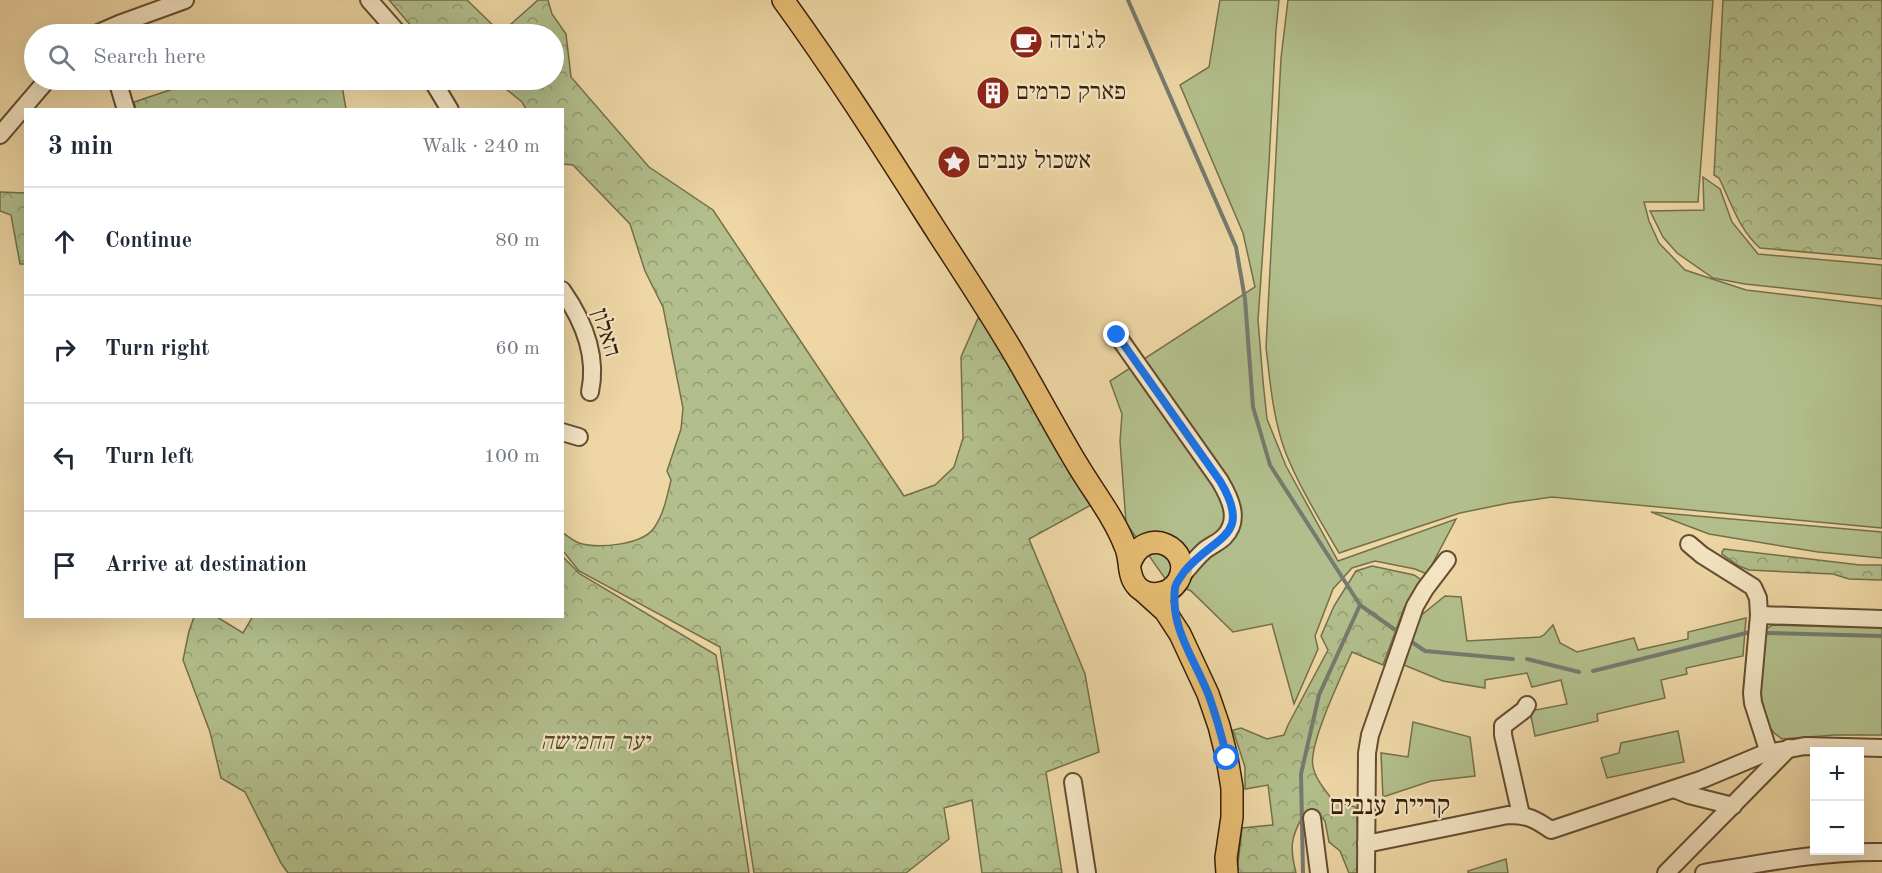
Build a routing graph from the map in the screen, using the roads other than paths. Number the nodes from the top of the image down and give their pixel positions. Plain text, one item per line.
1 (185, 0) edge
2 (369, 0) edge
3 (783, 0) edge
4 (119, 24) edge
5 (390, 24) edge
6 (38, 90) edge
7 (120, 90) edge
8 (438, 90) edge
9 (125, 108) edge
10 (449, 108) edge
11 (0, 135) edge
12 (564, 293) edge
13 (1117, 335) dead end
14 (590, 392) dead end
15 (564, 433) edge
16 (579, 437) dead end
17 (1100, 501) junction
18 (1162, 544) junction
19 (1689, 544) dead end
20 (1210, 547) junction
21 (1447, 560) dead end
22 (1130, 564) junction
23 (1178, 581) junction
24 (1144, 592) junction
25 (1759, 615) junction
26 (1882, 619) edge
27 (1180, 634) junction
28 (1527, 705) dead end
29 (1789, 748) junction
30 (1882, 748) edge
31 (1769, 753) junction
32 (1073, 782) dead end
33 (1674, 789) junction
34 (1733, 806) junction
35 (1521, 815) junction
36 (1312, 818) dead end
37 (1366, 844) junction
38 (1882, 852) edge
39 (1087, 873) edge
40 (1227, 873) edge
41 (1319, 873) edge
42 (1366, 873) edge
43 (1666, 873) edge
44 (1704, 873) edge

1 - 4 street
2 - 5 street
3 - 17 main road
6 - 11 street
7 - 9 street
8 - 10 street
12 - 14 street, האלון
13 - 20 street
15 - 16 street
17 - 18 main road
17 - 22 main road
18 - 20 street
18 - 22 main road
18 - 23 main road
19 - 25 street
20 - 23 street
21 - 37 street
22 - 24 main road
23 - 24 main road
23 - 27 main road
24 - 27 main road
25 - 26 street
25 - 31 street
27 - 40 main road
28 - 35 street
29 - 30 street
29 - 31 street
29 - 34 street
31 - 33 street
32 - 39 street
33 - 34 street
33 - 35 street
34 - 43 street
35 - 37 street
36 - 41 street
37 - 42 street
38 - 44 street

